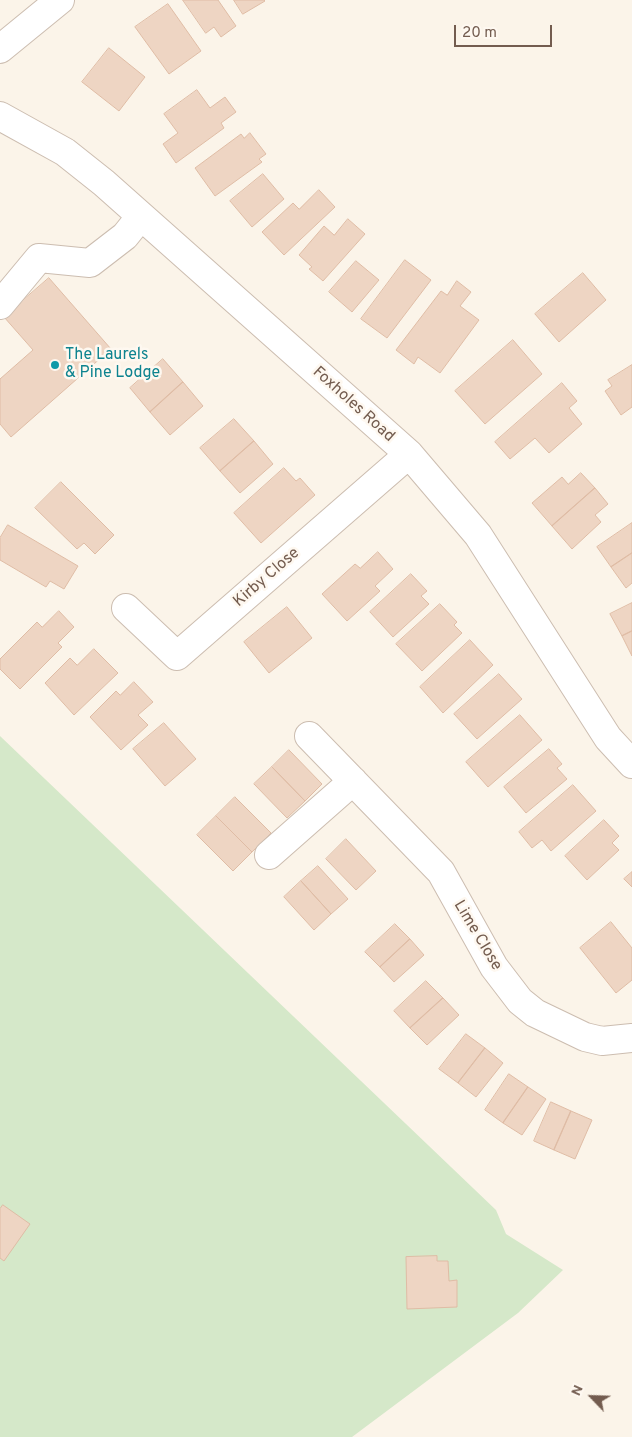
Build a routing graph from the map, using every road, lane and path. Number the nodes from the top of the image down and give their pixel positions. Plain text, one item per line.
1 (60, 0) edge
2 (0, 49) edge
3 (0, 116) edge
4 (141, 216) junction
5 (0, 305) edge
6 (409, 454) junction
7 (126, 608) dead end
8 (309, 736) dead end
9 (632, 764) edge
10 (353, 781) junction
11 (269, 854) dead end
12 (632, 1038) edge

1 - 2 street
3 - 4 street, Foxholes Road
4 - 5 street
4 - 6 street, Foxholes Road
6 - 7 street, Kirby Close
6 - 9 street, Foxholes Road
8 - 10 street, Lime Close
10 - 11 street
10 - 12 street, Lime Close

